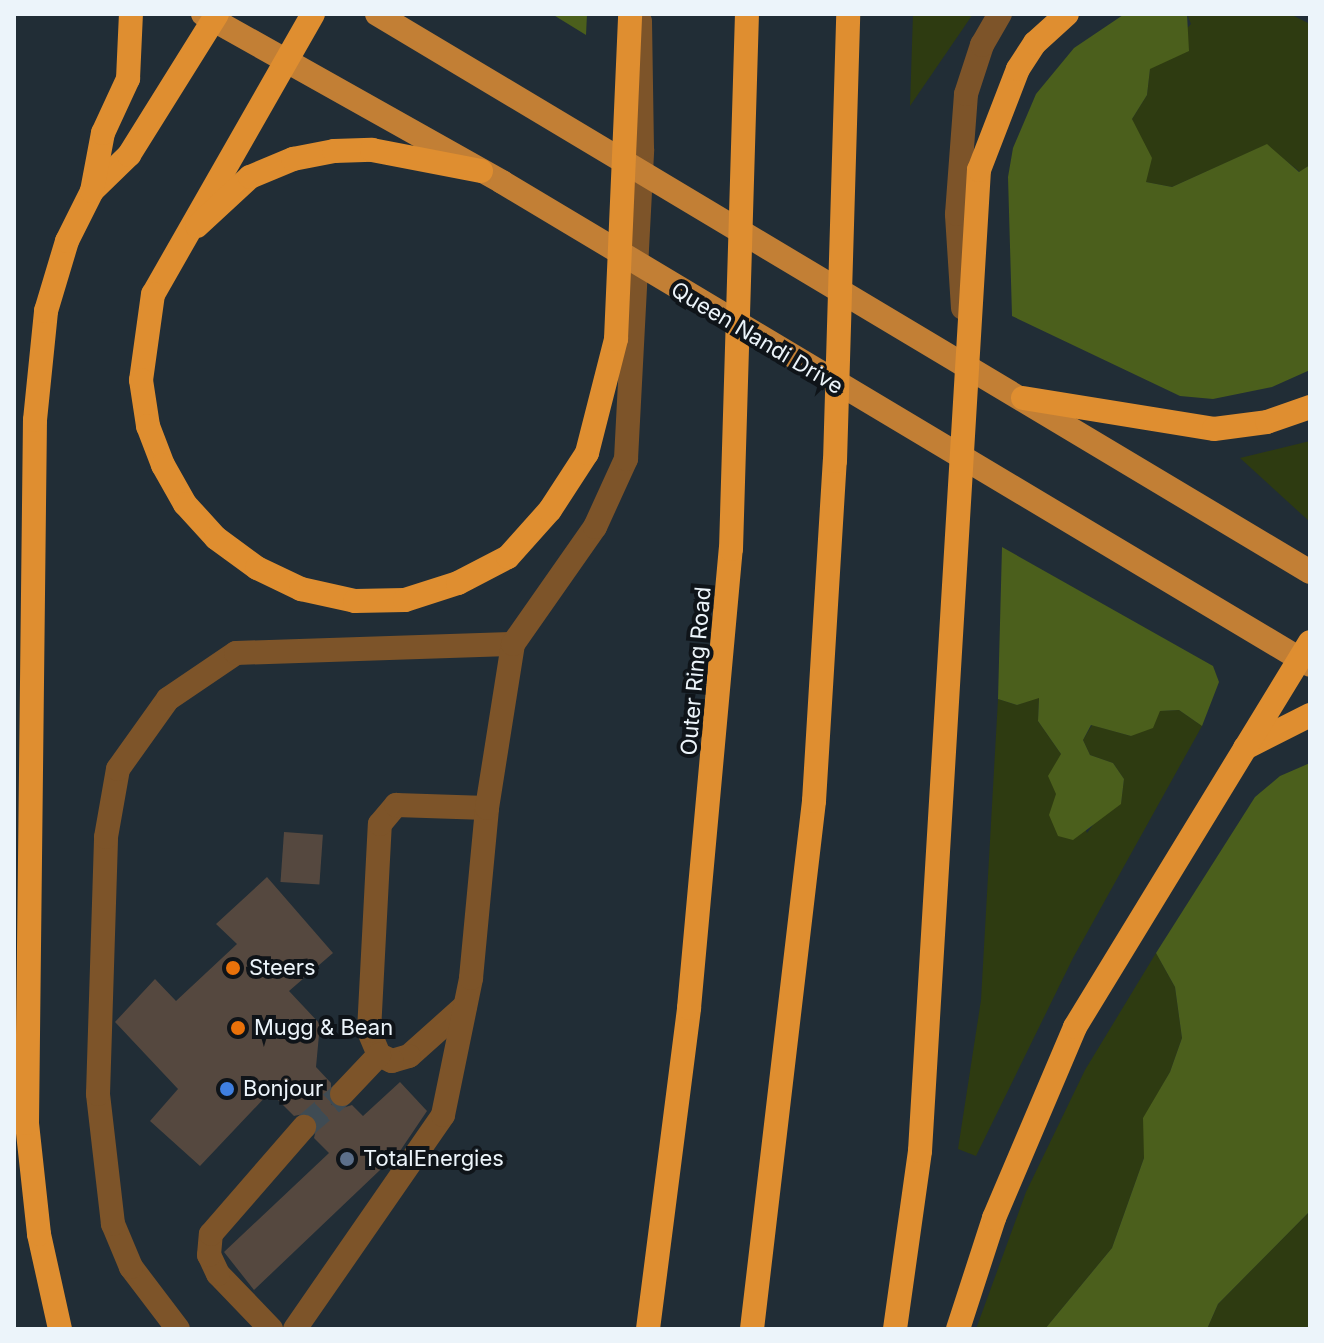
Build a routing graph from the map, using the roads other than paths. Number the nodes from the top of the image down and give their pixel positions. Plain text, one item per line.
1 (131, 14) edge
2 (313, 14) edge
3 (377, 14) edge
4 (630, 14) edge
5 (640, 14) edge
6 (747, 14) edge
7 (848, 14) edge
8 (1000, 14) edge
9 (1067, 14) edge
10 (211, 16) edge
11 (285, 59) junction
12 (492, 176) junction
13 (92, 191) junction
14 (181, 240) junction
15 (965, 353) junction
16 (1013, 392) junction
17 (1310, 407) edge
18 (1310, 572) edge
19 (513, 644) junction
20 (1306, 655) edge
21 (1310, 715) edge
22 (1238, 753) junction
23 (487, 808) junction
24 (465, 1006) junction
25 (379, 1055) junction
26 (342, 1094) tunnel mouth
27 (304, 1127) tunnel mouth
28 (60, 1329) edge
29 (178, 1329) edge
30 (271, 1329) edge
31 (295, 1329) edge
32 (648, 1329) edge
33 (752, 1329) edge
34 (895, 1329) edge
35 (958, 1329) edge

1 - 13 highway
2 - 11 highway
3 - 16 main road
4 - 14 highway
5 - 19 lane
6 - 32 highway, Outer Ring Road
7 - 33 highway
8 - 15 lane
9 - 15 highway
10 - 11 main road, Queen Nandi Drive
10 - 13 highway
11 - 12 main road, Queen Nandi Drive
11 - 14 highway
12 - 14 highway
12 - 20 main road, Queen Nandi Drive
13 - 28 highway
15 - 34 highway
16 - 17 highway
16 - 18 main road
19 - 23 lane
19 - 29 lane
20 - 22 highway
21 - 22 highway
22 - 35 highway
23 - 24 lane
23 - 25 lane
24 - 25 lane
24 - 31 lane
25 - 26 lane
27 - 30 lane

